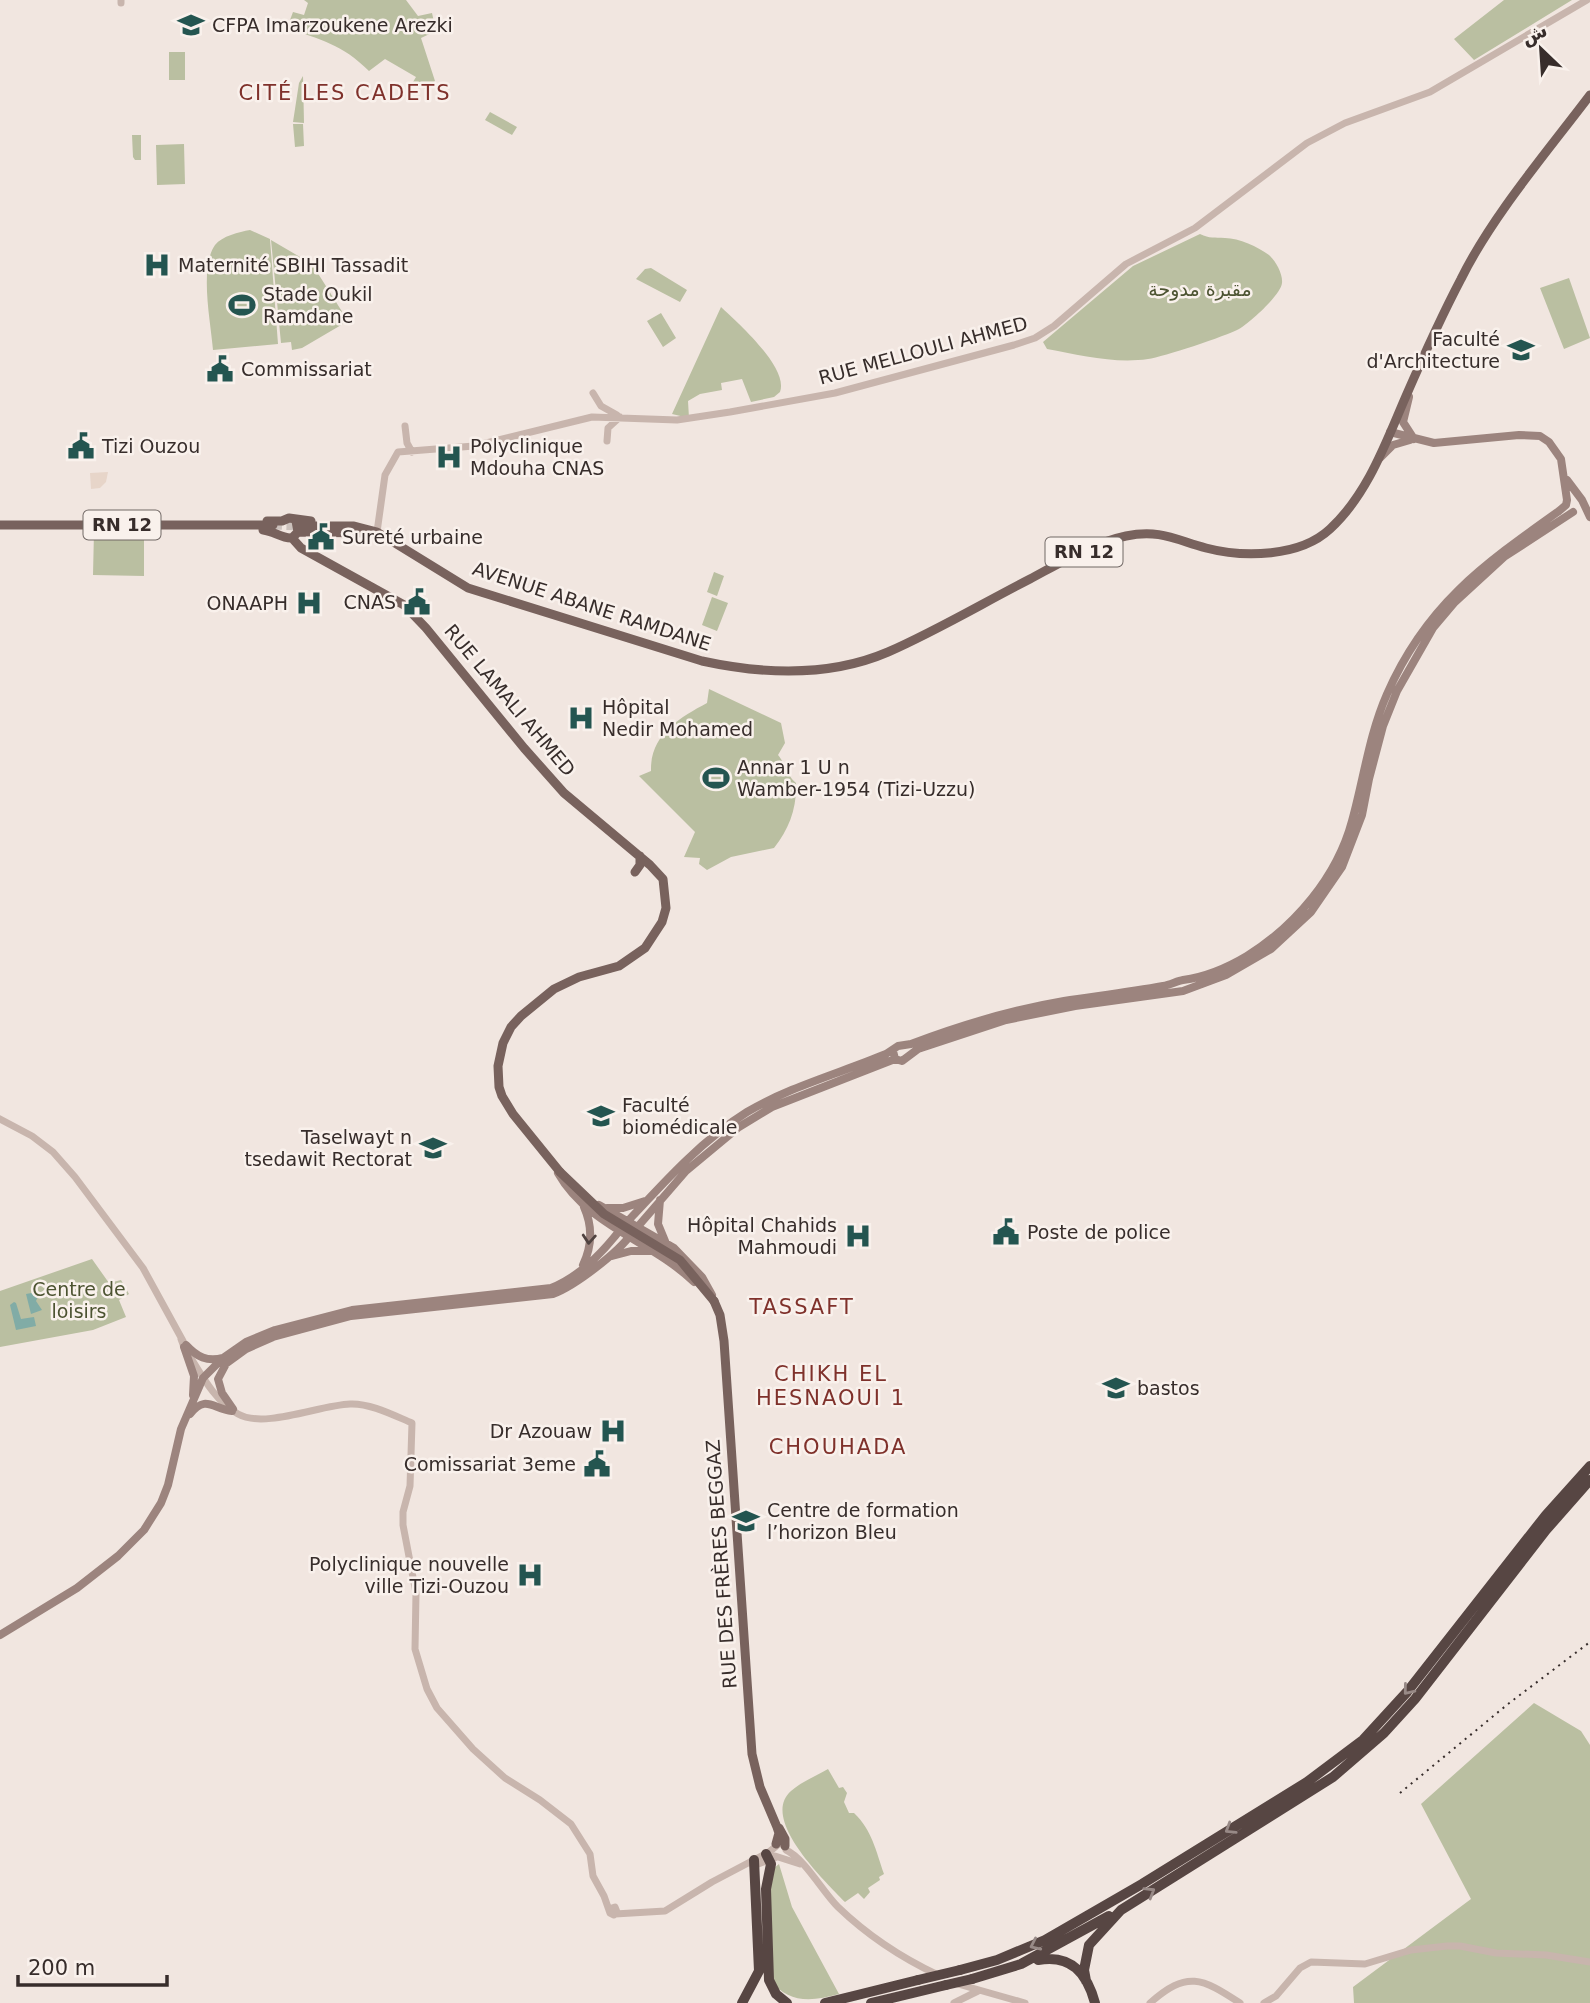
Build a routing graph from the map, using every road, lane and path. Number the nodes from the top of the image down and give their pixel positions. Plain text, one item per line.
1 (1587, 0) edge
2 (1590, 96) edge
3 (1412, 384) junction
4 (593, 393) dead end
5 (621, 417) junction
6 (405, 426) dead end
7 (1391, 432) junction
8 (1413, 439) junction
9 (607, 441) dead end
10 (412, 452) junction
11 (1378, 460) junction
12 (1565, 481) junction
13 (1578, 496) junction
14 (1566, 503) junction
15 (1579, 515) edge
16 (1550, 518) junction
17 (296, 521) junction
18 (278, 523) junction
19 (185, 524) junction
20 (0, 525) edge
21 (298, 532) junction
22 (377, 532) junction
23 (281, 535) junction
24 (309, 552) junction
25 (321, 558) junction
26 (300, 559) dead end
27 (639, 856) junction
28 (635, 872) dead end
29 (1182, 986) junction
30 (906, 1050) junction
31 (894, 1055) junction
32 (0, 1119) edge
33 (557, 1169) junction
34 (650, 1197) junction
35 (661, 1198) junction
36 (582, 1204) junction
37 (603, 1208) junction
38 (629, 1229) junction
39 (665, 1241) junction
40 (656, 1251) junction
41 (600, 1262) junction
42 (578, 1272) junction
43 (714, 1301) junction
44 (184, 1344) junction
45 (226, 1360) junction
46 (206, 1378) junction
47 (191, 1405) junction
48 (233, 1410) junction
49 (181, 1429) junction
50 (1590, 1466) edge
51 (1590, 1480) edge
52 (0, 1635) edge
53 (777, 1852) junction
54 (754, 1863) junction
55 (1121, 1910) junction
56 (1590, 1962) edge
57 (1021, 1964) junction
58 (1086, 1981) junction
59 (978, 1991) junction
60 (1237, 2002) edge
61 (742, 2003) edge
62 (788, 2003) edge
63 (825, 2003) edge
64 (871, 2003) edge
65 (954, 2003) edge
66 (1025, 2003) edge
67 (1096, 2003) edge
68 (1150, 2003) edge
69 (1264, 2003) edge

1 - 5 street, RUE MELLOULI AHMED
2 - 3 main road, RN 12
3 - 7 main road, RN 12
3 - 8 main road
4 - 5 street
5 - 9 street
5 - 10 street, RUE MELLOULI AHMED
6 - 10 street
7 - 8 main road
7 - 11 main road, RN 12
8 - 11 main road
8 - 12 main road
10 - 22 street, RUE MELLOULI AHMED
11 - 22 main road, AVENUE ABANE RAMDANE / RN 12
12 - 13 main road
12 - 14 main road
12 - 16 main road
13 - 14 main road
13 - 15 main road
14 - 15 main road
14 - 16 main road
15 - 29 main road
16 - 29 main road
17 - 18 main road, AVENUE ABANE RAMDANE
17 - 21 main road
17 - 22 main road, AVENUE ABANE RAMDANE / RN 12
18 - 19 main road, RN 12
18 - 23 main road
19 - 20 main road, RN 12
19 - 23 main road, RN 12
21 - 22 main road
21 - 23 main road
21 - 24 main road, RUE LAMALI AHMED
21 - 25 main road, RUE LAMALI AHMED
24 - 25 main road, RUE LAMALI AHMED
24 - 26 main road
25 - 27 main road, RUE LAMALI AHMED
27 - 28 main road
27 - 33 main road, RUE LAMALI AHMED
29 - 30 main road
30 - 31 main road
30 - 31 main road
31 - 34 main road
31 - 35 main road
32 - 44 street
33 - 36 main road
33 - 37 main road
33 - 43 main road, bridge
34 - 37 main road
34 - 38 main road
35 - 38 main road
35 - 39 main road
36 - 38 main road
36 -> 42 main road
37 - 38 main road
38 - 39 main road
38 - 40 main road
38 - 41 main road
38 - 42 main road
39 - 43 main road
40 - 41 main road
40 - 43 main road
41 - 45 main road
42 - 45 main road
43 - 53 main road, RUE DES FRÈRES BEGGAZ
44 - 45 main road
44 - 46 street
44 - 47 main road
45 - 46 main road
45 - 48 main road
46 - 47 main road
46 - 48 street
47 - 49 main road
48 - 49 main road
48 - 54 street
49 - 52 main road
50 -> 63 highway, bridge
55 -> 51 highway
53 - 54 street
53 - 59 street
53 - 62 highway
54 - 61 highway
55 - 57 highway
55 - 58 highway
56 - 69 street
57 - 58 highway
57 - 64 highway, bridge
58 - 67 highway
59 - 65 street
59 - 66 street
60 - 68 street

